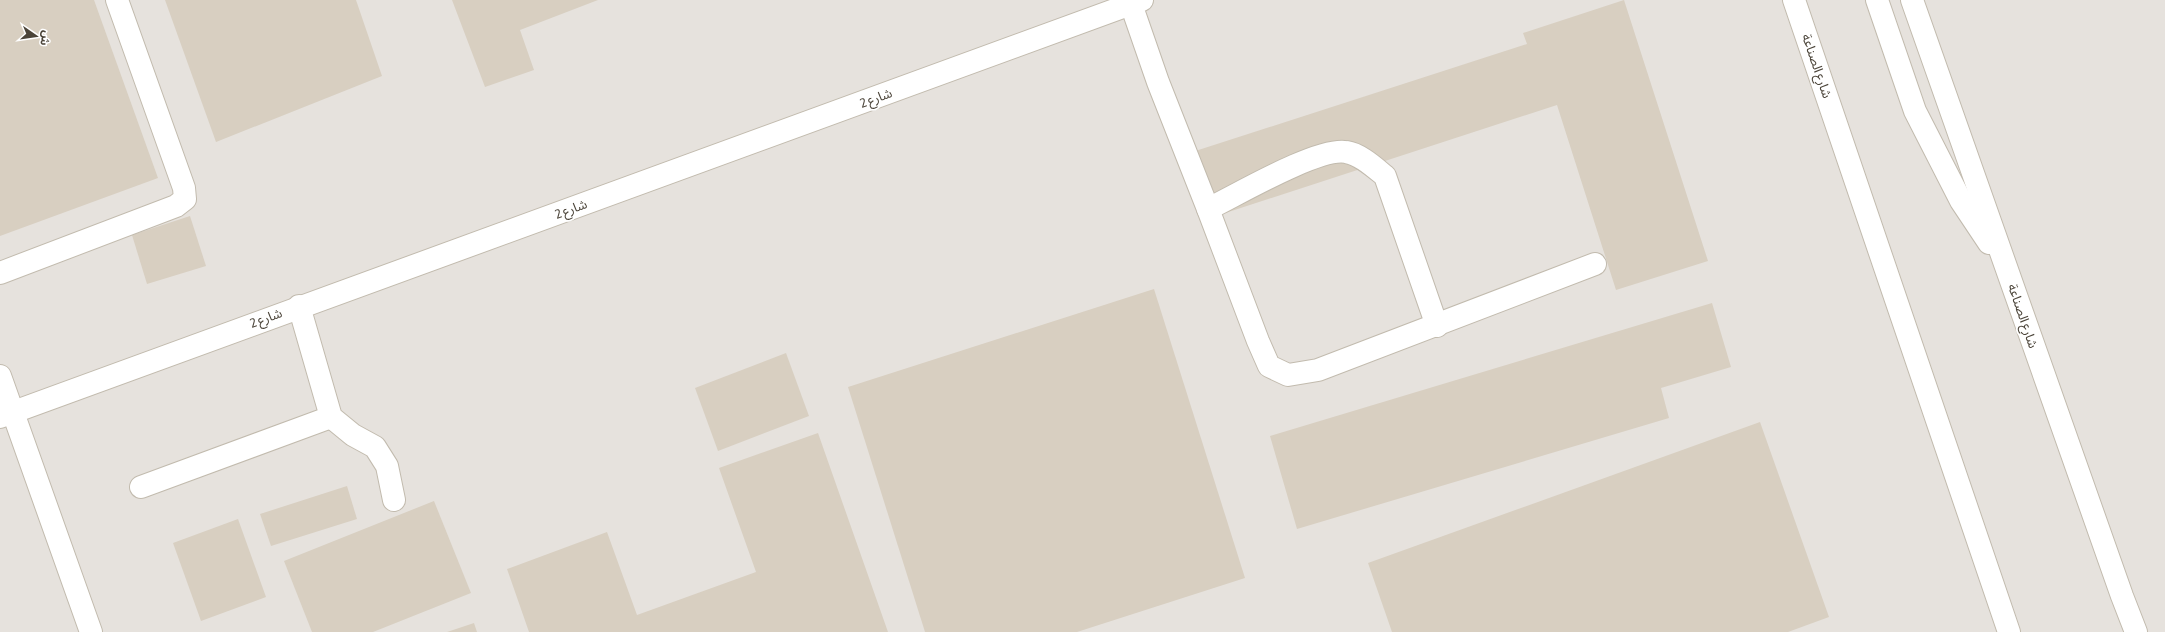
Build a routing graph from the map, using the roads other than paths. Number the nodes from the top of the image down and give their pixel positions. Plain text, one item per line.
1 (117, 0) edge
2 (1794, 0) edge
3 (1877, 0) edge
4 (1912, 0) edge
5 (1137, 2) edge
6 (1208, 209) junction
7 (1595, 264) dead end
8 (2006, 267) junction
9 (0, 273) edge
10 (299, 306) junction
11 (1437, 326) junction
12 (0, 376) edge
13 (6, 414) edge
14 (331, 416) junction
15 (141, 487) dead end
16 (394, 500) dead end
17 (2122, 596) junction
18 (91, 632) edge
19 (2009, 632) edge
20 (2136, 632) edge
21 (2148, 632) edge

1 - 9 street
2 - 19 street, شارع الصناعة
3 - 8 street
4 - 8 street, شارع الصناعة
5 - 6 street
5 - 10 street, شارع 2
6 - 11 street
6 - 11 street
7 - 11 street
8 - 17 street, شارع الصناعة
10 - 13 street, شارع 2
10 - 14 street
12 - 13 street
13 - 18 street
14 - 15 street
14 - 16 street
17 - 20 street, شارع الصناعة
17 - 21 street

